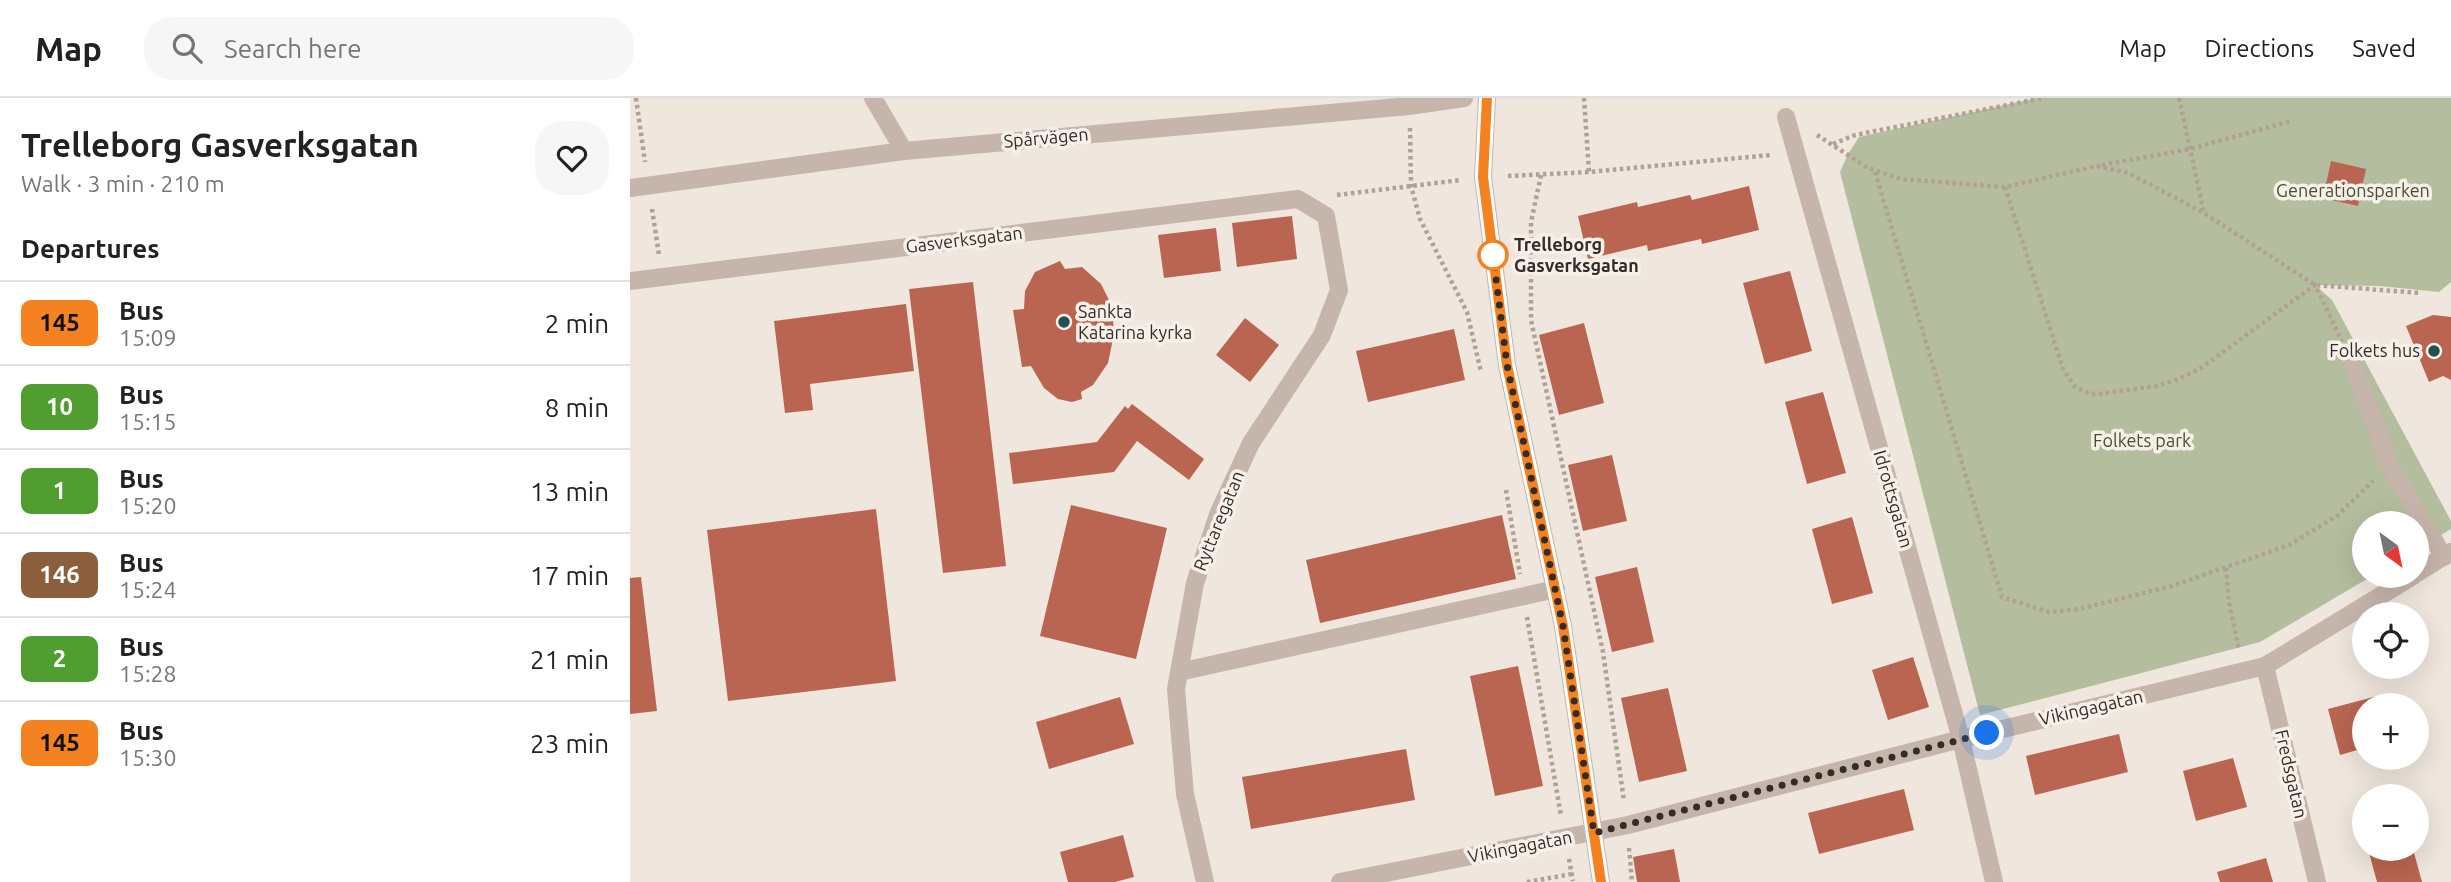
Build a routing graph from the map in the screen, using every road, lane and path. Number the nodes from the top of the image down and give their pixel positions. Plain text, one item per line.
1 (873, 98) edge
2 (1464, 98) edge
3 (1487, 98) edge
4 (1584, 98) edge
5 (2043, 98) edge
6 (2179, 98) edge
7 (1409, 106) junction
8 (1786, 117) joint
9 (2291, 121) dead end
10 (1833, 144) junction
11 (2190, 149) junction
12 (904, 151) junction
13 (1796, 152) junction
14 (2097, 166) junction
15 (1589, 172) junction
16 (1875, 172) junction
17 (1541, 175) junction
18 (1483, 177) junction
19 (1411, 186) junction
20 (2005, 187) junction
21 (630, 188) edge
22 (1298, 199) junction
23 (2204, 213) junction
24 (630, 281) edge
25 (2315, 285) junction
26 (2420, 293) dead end
27 (2352, 361) joint
28 (1481, 375) dead end
29 (2389, 464) junction
30 (1503, 477) dead end
31 (2447, 555) edge
32 (2429, 566) edge
33 (2226, 568) junction
34 (2392, 588) edge
35 (1556, 589) junction
36 (1524, 596) junction
37 (2265, 666) junction
38 (2244, 671) junction
39 (1179, 672) junction
40 (1961, 739) junction
41 (1628, 825) junction
42 (1594, 833) junction
43 (1565, 838) junction
44 (1572, 874) junction
45 (1205, 882) edge
46 (1340, 882) edge
47 (1527, 882) edge
48 (1573, 882) edge
49 (1601, 882) edge
50 (1632, 882) edge
51 (1994, 882) edge
52 (2317, 882) edge

1 - 12 street
2 - 7 street, Spårvägen
3 - 18 street
4 - 15 path
5 - 10 path
6 - 11 path
7 - 12 street, Spårvägen
7 - 19 path
8 - 10 path
8 - 13 street, Idrottsgatan
9 - 11 path
10 - 16 path
11 - 14 path
11 - 23 path
12 - 21 street, Spårvägen
13 - 15 path
13 - 40 street, Idrottsgatan
14 - 20 path
14 - 23 path
15 - 17 path
16 - 20 path
16 - 33 path
17 - 18 path
17 - 41 path
18 - 19 path
18 - 35 street
19 - 22 path
19 - 28 path
20 - 25 path
22 - 24 street, Gasverksgatan
22 - 39 street, Ryttaregatan
23 - 25 path
25 - 26 path
25 - 27 path
27 - 29 street
29 - 31 street
29 - 33 path
30 - 36 path
31 - 32 street, Vikingagatan
33 - 38 path
34 - 37 street, Vikingagatan
35 - 36 street
35 - 42 street
36 - 39 street
36 - 43 path
37 - 38 street, Vikingagatan
37 - 52 street, Fredsgatan
38 - 40 street, Vikingagatan
39 - 45 street, Ryttaregatan
40 - 41 street, Vikingagatan
40 - 51 street, Idrottsgatan
41 - 42 street, Vikingagatan
41 - 50 path
42 - 43 street, Vikingagatan
42 - 49 street
43 - 44 path
43 - 46 street, Vikingagatan
44 - 47 path
44 - 48 path

